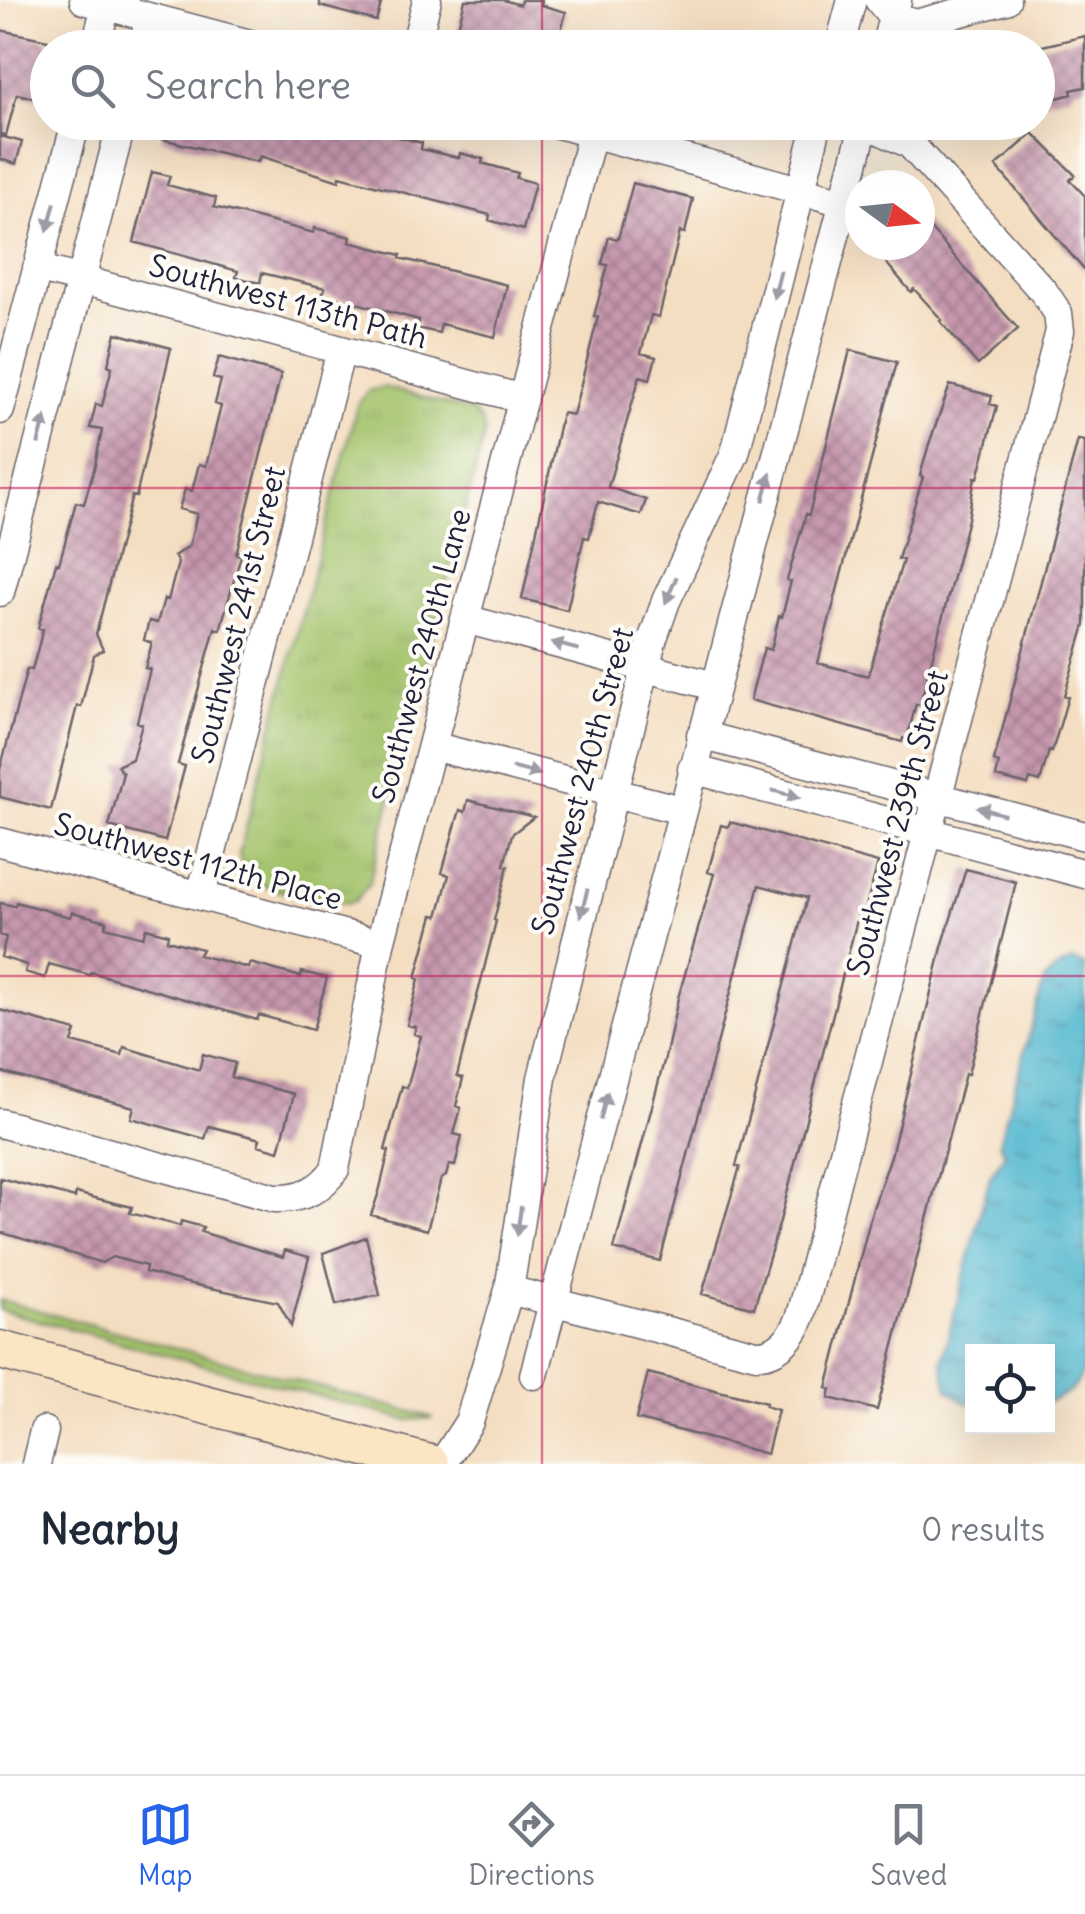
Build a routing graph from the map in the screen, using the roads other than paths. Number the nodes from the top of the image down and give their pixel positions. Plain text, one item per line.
1 (427, 0) edge
2 (852, 0) edge
3 (1006, 0) edge
4 (95, 3) edge
5 (890, 6) edge
6 (150, 18) junction
7 (95, 30) edge
8 (147, 30) edge
9 (196, 30) edge
10 (420, 30) edge
11 (844, 30) edge
12 (71, 140) edge
13 (117, 140) edge
14 (590, 140) edge
15 (614, 140) edge
16 (813, 140) edge
17 (860, 140) edge
18 (901, 140) edge
19 (800, 190) junction
20 (843, 202) junction
21 (37, 268) junction
22 (81, 280) junction
23 (341, 350) junction
24 (522, 399) junction
25 (0, 410) edge
26 (0, 592) edge
27 (465, 619) junction
28 (644, 667) junction
29 (714, 686) junction
30 (701, 735) junction
31 (432, 746) junction
32 (692, 769) junction
33 (612, 792) junction
34 (940, 798) junction
35 (681, 810) junction
36 (930, 832) junction
37 (1085, 836) edge
38 (0, 842) edge
39 (1085, 874) edge
40 (201, 896) junction
41 (380, 944) junction
42 (0, 1123) edge
43 (509, 1290) junction
44 (553, 1302) junction
45 (0, 1350) edge
46 (534, 1374) dead end
47 (44, 1431) dead end
48 (36, 1464) edge
49 (430, 1464) edge
50 (442, 1464) edge

1 - 10 street
2 - 11 street
3 - 5 street
4 - 6 street
4 - 7 street
6 - 8 street
6 - 9 street
12 -> 21 street
13 - 22 street
14 - 24 street, Southwest 240th Lane
15 - 19 street
16 - 19 street, Southwest 240th Street
17 - 20 street
18 - 34 street, Southwest 239th Street
19 - 20 street
19 -> 28 street, Southwest 240th Street
29 -> 20 street
21 - 22 street, Southwest 113th Path
21 - 25 street
22 - 23 street, Southwest 113th Path
26 -> 22 street
23 - 24 street, Southwest 113th Path
23 - 40 street, Southwest 241st Street
24 - 27 street, Southwest 240th Lane
28 -> 27 street
27 - 31 street, Southwest 240th Lane
28 - 29 street
28 - 33 street, Southwest 240th Street
29 - 30 street
30 - 32 street
30 - 34 street
31 -> 33 street
31 - 41 street, Southwest 240th Lane
32 - 35 street
32 -> 36 street
33 - 35 street
33 -> 43 street, Southwest 240th Street
34 - 36 street, Southwest 239th Street
37 -> 34 street
44 -> 35 street
36 - 39 street
36 - 44 street, Southwest 239th Street
38 - 40 street, Southwest 112th Place
40 - 41 street, Southwest 112th Place
41 - 42 street, Southwest 240th Lane
43 - 44 street
43 - 50 street, Southwest 240th Street
44 - 46 street
45 - 49 main road
47 - 48 street

